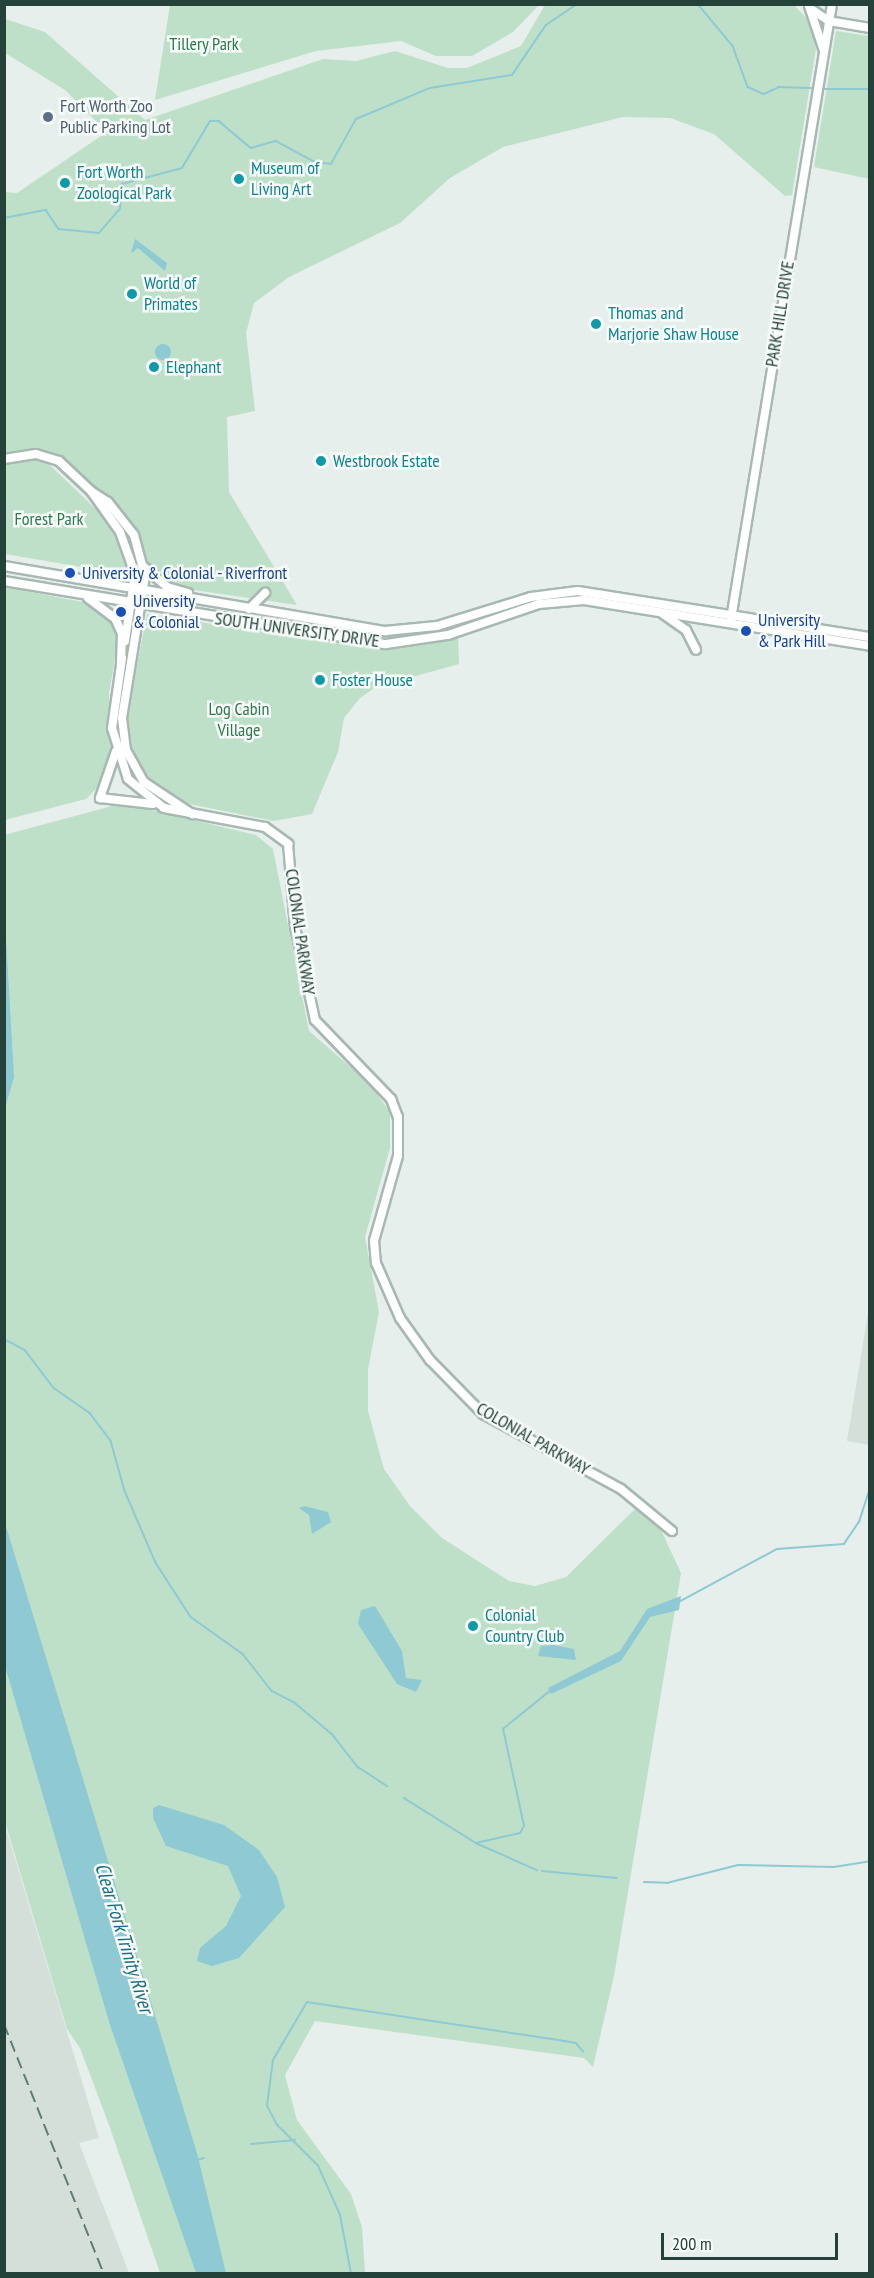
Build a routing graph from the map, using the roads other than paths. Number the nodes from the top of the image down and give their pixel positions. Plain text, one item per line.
1 (832, 4) edge
2 (808, 5) edge
3 (829, 21) junction
4 (870, 28) edge
5 (824, 51) junction
6 (4, 459) edge
7 (91, 491) junction
8 (4, 566) edge
9 (143, 566) junction
10 (4, 581) edge
11 (133, 590) junction
12 (144, 591) junction
13 (265, 593) dead end
14 (79, 594) junction
15 (131, 604) junction
16 (141, 606) junction
17 (231, 606) junction
18 (249, 609) junction
19 (657, 611) junction
20 (731, 619) junction
21 (870, 637) edge
22 (870, 646) edge
23 (696, 650) dead end
24 (121, 664) junction
25 (116, 749) junction
26 (161, 805) junction
27 (192, 814) junction
28 (672, 1531) dead end

1 - 3 street, PARK HILL DRIVE
2 - 3 main road
2 - 5 main road
3 - 4 street
3 - 5 street, PARK HILL DRIVE
5 - 20 street, PARK HILL DRIVE
6 - 7 street
7 - 9 street
7 - 11 street
8 - 11 main road, SOUTH UNIVERSITY DRIVE
9 - 12 street
9 - 17 main road
10 - 14 main road, SOUTH UNIVERSITY DRIVE
11 - 12 main road, SOUTH UNIVERSITY DRIVE
11 - 15 street
12 - 16 street
12 - 17 main road, SOUTH UNIVERSITY DRIVE
13 - 18 main road
14 - 15 main road, SOUTH UNIVERSITY DRIVE
14 - 24 main road
15 - 16 main road, SOUTH UNIVERSITY DRIVE
15 - 24 street
16 - 19 main road, SOUTH UNIVERSITY DRIVE
16 - 27 street
17 - 18 main road, SOUTH UNIVERSITY DRIVE
18 - 20 main road, SOUTH UNIVERSITY DRIVE
19 - 20 main road, SOUTH UNIVERSITY DRIVE
19 - 23 main road
20 - 21 main road, SOUTH UNIVERSITY DRIVE
20 - 22 main road, SOUTH UNIVERSITY DRIVE
24 - 25 street
25 - 26 street
25 - 26 street
26 - 27 street
27 - 28 street, COLONIAL PARKWAY

